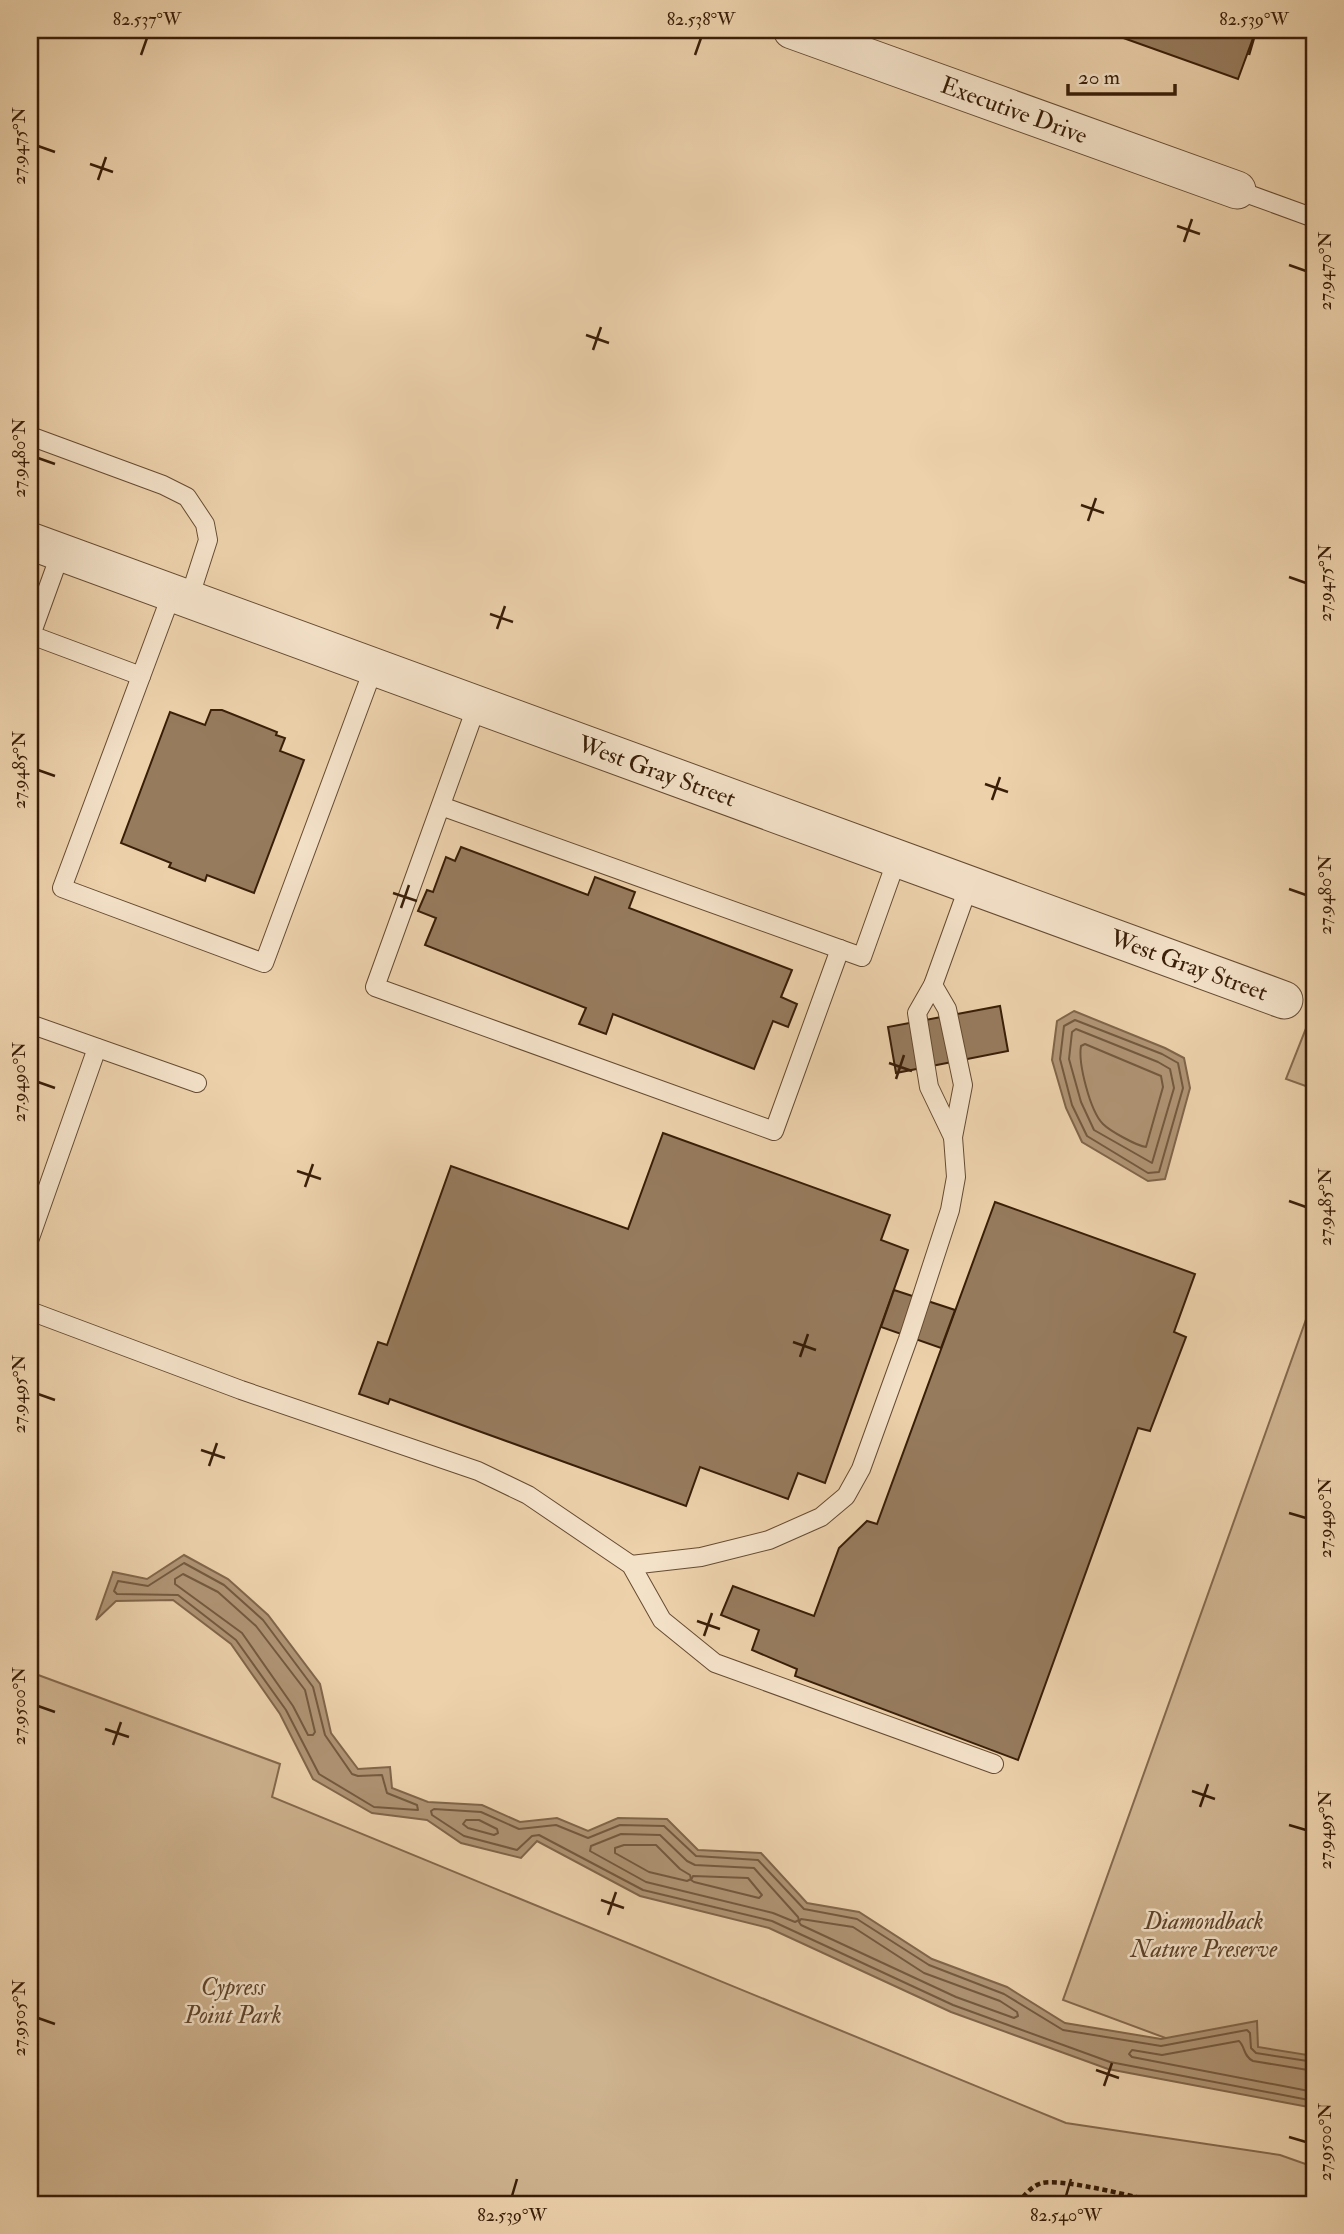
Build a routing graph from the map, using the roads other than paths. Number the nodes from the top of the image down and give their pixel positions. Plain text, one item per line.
1 (792, 30) edge
2 (1237, 190) joint
3 (1313, 215) edge
4 (30, 436) edge
5 (45, 546) edge
6 (180, 596) junction
7 (374, 667) junction
8 (141, 676) junction
9 (477, 705) junction
10 (441, 806) junction
11 (897, 859) junction
12 (969, 885) junction
13 (840, 949) junction
14 (933, 985) junction
15 (1283, 1000) dead end
16 (30, 1024) edge
17 (97, 1048) junction
18 (197, 1083) dead end
19 (953, 1138) junction
20 (30, 1238) edge
21 (30, 1311) edge
22 (631, 1565) junction
23 (994, 1764) dead end

1 - 2 street, Executive Drive
2 - 3 lane
4 - 6 lane
5 - 6 street, West Gray Street
5 - 8 lane
6 - 7 street, West Gray Street
6 - 8 lane
7 - 8 lane
7 - 9 street, West Gray Street
9 - 10 lane
9 - 11 street, West Gray Street
10 - 13 lane
10 - 13 lane
11 - 12 street, West Gray Street
11 - 13 lane
12 - 14 lane
12 - 15 street, West Gray Street
14 - 19 lane
14 - 19 lane
16 - 17 lane
17 - 18 lane
17 - 20 lane
19 - 22 lane
21 - 22 lane
22 - 23 lane

